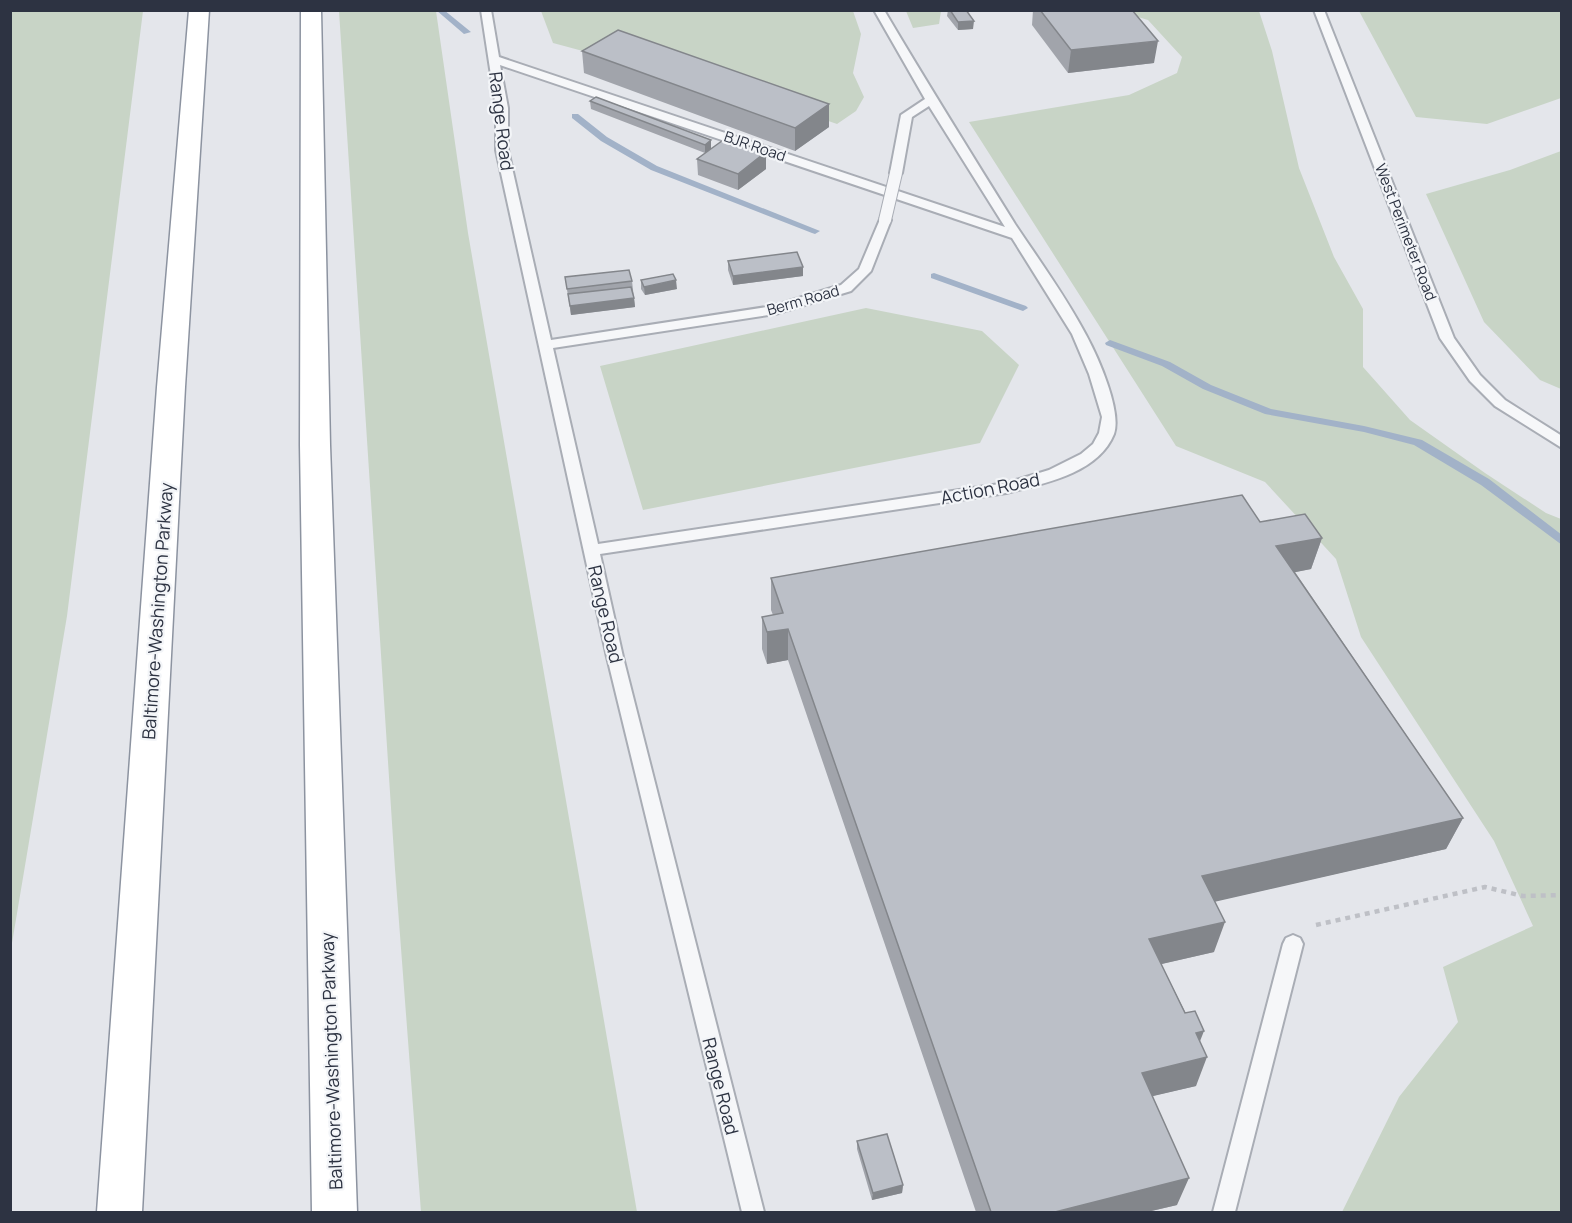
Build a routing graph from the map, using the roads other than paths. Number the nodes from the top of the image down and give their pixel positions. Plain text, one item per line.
1 (199, 10) edge
2 (311, 10) edge
3 (486, 10) edge
4 (879, 10) edge
5 (1319, 10) edge
6 (494, 59) junction
7 (931, 100) junction
8 (1016, 235) junction
9 (546, 345) junction
10 (1562, 443) edge
11 (591, 550) junction
12 (1293, 944) road end
13 (119, 1212) edge
14 (335, 1212) edge
15 (753, 1212) edge
16 (1224, 1212) edge

1 - 13 highway, Baltimore-Washington Parkway
2 - 14 highway, Baltimore-Washington Parkway
3 - 6 lane, Range Road
4 - 7 lane, Action Road
5 - 10 lane, West Perimeter Road
6 - 8 lane, BJR Road
6 - 9 lane, Range Road
7 - 8 lane, Action Road
7 - 9 lane, Berm Road, bridge
8 - 11 lane, Action Road
9 - 11 lane, Range Road
11 - 15 lane, Range Road
12 - 16 lane

